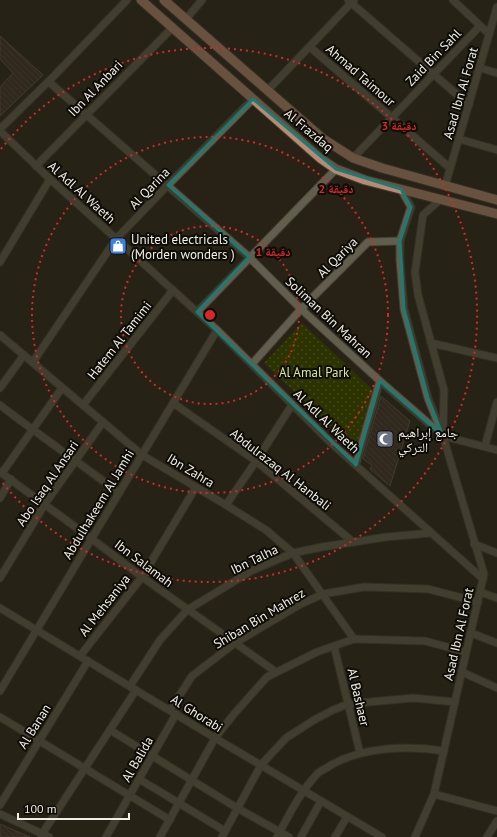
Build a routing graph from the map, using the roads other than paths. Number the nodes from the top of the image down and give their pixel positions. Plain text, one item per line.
1 (127, 0) edge
2 (141, 0) edge
3 (164, 0) edge
4 (202, 0) edge
5 (453, 0) edge
6 (351, 1) edge
7 (497, 7) edge
8 (186, 19) junction
9 (480, 26) junction
10 (172, 28) junction
11 (489, 34) junction
12 (310, 47) junction
13 (480, 68) junction
14 (497, 73) edge
15 (434, 74) junction
16 (49, 82) junction
17 (268, 90) junction
18 (253, 99) junction
19 (469, 105) junction
20 (87, 114) junction
21 (392, 117) junction
22 (0, 130) edge
23 (459, 139) junction
24 (497, 150) edge
25 (353, 158) junction
26 (36, 166) junction
27 (450, 168) junction
28 (336, 169) junction
29 (50, 179) junction
30 (168, 185) junction
31 (445, 186) junction
32 (401, 189) junction
33 (441, 199) junction
34 (497, 200) edge
35 (497, 214) edge
36 (116, 239) junction
37 (400, 241) junction
38 (249, 257) junction
39 (0, 261) edge
40 (173, 290) junction
41 (301, 309) junction
42 (197, 312) junction
43 (217, 330) junction
44 (0, 335) edge
45 (431, 343) junction
46 (24, 355) junction
47 (497, 358) edge
48 (33, 362) junction
49 (252, 364) junction
50 (380, 381) junction
51 (0, 388) edge
52 (62, 388) junction
53 (497, 402) edge
54 (173, 404) junction
55 (83, 405) junction
56 (292, 405) junction
57 (0, 406) edge
58 (103, 422) junction
59 (32, 430) junction
60 (442, 436) junction
61 (485, 446) junction
62 (497, 450) edge
63 (142, 455) junction
64 (76, 460) junction
65 (256, 461) junction
66 (356, 465) junction
67 (1, 472) edge
68 (11, 479) junction
69 (196, 487) junction
70 (119, 493) junction
71 (0, 498) edge
72 (45, 504) junction
73 (226, 505) junction
74 (431, 533) junction
75 (92, 539) junction
76 (353, 542) junction
77 (474, 544) junction
78 (293, 553) junction
79 (497, 553) edge
80 (142, 577) junction
81 (0, 578) edge
82 (483, 579) junction
83 (480, 592) junction
84 (323, 594) junction
85 (497, 598) edge
86 (478, 602) junction
87 (0, 608) edge
88 (187, 610) junction
89 (37, 630) junction
90 (471, 633) junction
91 (354, 639) junction
92 (235, 643) junction
93 (497, 643) edge
94 (334, 646) junction
95 (466, 652) junction
96 (80, 656) junction
97 (88, 661) junction
98 (276, 672) junction
99 (462, 672) junction
100 (133, 688) junction
101 (497, 688) edge
102 (0, 691) edge
103 (455, 702) junction
104 (348, 704) junction
105 (173, 712) junction
106 (0, 717) edge
107 (110, 730) junction
108 (215, 738) junction
109 (39, 740) junction
110 (444, 751) junction
111 (360, 753) junction
112 (152, 756) junction
113 (261, 765) junction
114 (85, 769) junction
115 (139, 779) junction
116 (192, 781) junction
117 (303, 790) junction
118 (434, 794) junction
119 (130, 796) junction
120 (321, 801) junction
121 (179, 803) junction
122 (0, 805) edge
123 (237, 808) junction
124 (497, 811) edge
125 (0, 814) edge
126 (347, 817) junction
127 (170, 820) junction
128 (497, 821) edge
129 (224, 834) edge
130 (278, 835) edge
131 (42, 836) edge
132 (49, 837) edge
133 (106, 837) edge
134 (160, 837) edge
135 (289, 837) edge
136 (301, 837) edge
137 (335, 837) edge
138 (382, 837) edge
139 (414, 837) edge
140 (487, 837) edge

1 - 16 street
2 - 10 main road, Al Frazdaq
3 - 8 main road, Al Frazdaq
4 - 8 street
5 - 9 street
6 - 12 street
6 - 15 street
7 - 11 street, Asad Ibn Al Forat
8 - 17 main road, Al Frazdaq
9 - 11 street
9 - 15 street, Zaid Bin Sahl
10 - 18 main road, Al Frazdaq
10 - 20 street, Ibn Al Anbari
11 - 13 street, Asad Ibn Al Forat
12 - 17 street
12 - 21 street, Ahmad Taimour
13 - 14 street
13 - 19 street, Asad Ibn Al Forat
15 - 19 street
15 - 21 street, Zaid Bin Sahl
16 - 20 street, Soliman Bin Mahran
16 - 22 street
17 - 25 main road, Al Frazdaq
18 - 28 main road, Al Frazdaq
18 - 30 street, Al Qarina
19 - 23 street, Asad Ibn Al Forat
20 - 26 street, Ibn Al Anbari
20 - 30 street, Soliman Bin Mahran
21 - 25 street, Zaid Bin Sahl
21 - 27 street, Ahmad Taimour
22 - 26 street, Al Adl Al Waeth
23 - 24 street
23 - 27 street, Asad Ibn Al Forat
25 - 31 main road, Al Frazdaq
26 - 29 street, Al Adl Al Waeth
27 - 31 street, Asad Ibn Al Forat
28 - 32 main road, Al Frazdaq
28 - 38 street
29 - 36 street, Al Adl Al Waeth
29 - 39 street
30 - 36 street, Al Qarina
30 - 38 street, Soliman Bin Mahran
31 - 34 main road, Al Frazdaq
32 - 33 main road, Al Frazdaq
32 - 37 street, Asad Ibn Al Forat
33 - 35 main road, Al Frazdaq
33 - 45 street, Asad Ibn Al Forat
36 - 40 street, Al Adl Al Waeth
36 - 48 street, Al Qarina
37 - 41 street, Al Qariya
37 - 60 street, Asad Ibn Al Forat
38 - 41 street, Soliman Bin Mahran
38 - 42 street
40 - 42 street, Al Adl Al Waeth
40 - 55 street, Hatem Al Tamimi
41 - 49 street, Al Qariya
41 - 50 street, Soliman Bin Mahran
42 - 43 street, Al Adl Al Waeth
43 - 49 street, Al Adl Al Waeth
43 - 54 street, Abdulhakeem Al Jamhi
44 - 46 street, Ibn Zahra
45 - 47 street
45 - 60 street, Asad Ibn Al Forat
46 - 48 street, Ibn Zahra
46 - 51 street
48 - 52 street, Ibn Zahra
49 - 56 street, Al Adl Al Waeth
50 - 60 street, Soliman Bin Mahran
50 - 66 street
52 - 55 street, Ibn Zahra
52 - 59 street
53 - 61 street
54 - 63 street, Abdulhakeem Al Jamhi
54 - 65 street, Abdulrazaq Al Hanbali
55 - 58 street, Ibn Zahra
56 - 65 street
56 - 66 street, Al Adl Al Waeth
57 - 59 street
58 - 63 street, Ibn Zahra
58 - 64 street, Abo Isaq Al Ansari
59 - 64 street
59 - 67 street
60 - 61 street, Soliman Bin Mahran
60 - 77 street, Asad Ibn Al Forat
61 - 62 street, Soliman Bin Mahran
63 - 69 street, Ibn Zahra
63 - 70 street, Abdulhakeem Al Jamhi
64 - 70 street
64 - 72 street, Abo Isaq Al Ansari
65 - 73 street
65 - 76 street, Abdulrazaq Al Hanbali
66 - 74 street, Al Adl Al Waeth
67 - 68 street, Ibn Salamah
68 - 71 street
68 - 72 street, Ibn Salamah
69 - 73 street, Ibn Zahra
69 - 80 street, Al Mehsaniya
70 - 75 street, Abdulhakeem Al Jamhi
72 - 75 street, Ibn Salamah
72 - 81 street, Abo Isaq Al Ansari
73 - 78 street, Ibn Zahra
74 - 76 street, Ibn Talha
74 - 82 street, Al Adl Al Waeth
75 - 80 street, Ibn Salamah
75 - 89 street, Abdulhakeem Al Jamhi
76 - 78 street, Ibn Talha
77 - 79 street
77 - 82 street, Asad Ibn Al Forat
78 - 84 street, Ibn Zahra
78 - 88 street, Ibn Talha
80 - 88 street, Ibn Salamah
80 - 96 street, Al Mehsaniya
82 - 83 street, Asad Ibn Al Forat
83 - 85 street
83 - 86 street, Asad Ibn Al Forat
84 - 86 street, Shiban Bin Mahrez
84 - 91 street, Ibn Zahra
84 - 92 street, Shiban Bin Mahrez
86 - 90 street, Asad Ibn Al Forat
87 - 89 street, Al Ghorabi
88 - 92 street, Ibn Salamah
88 - 100 street, Ibn Talha
89 - 96 street, Al Ghorabi
89 - 102 street, Abdulhakeem Al Jamhi
90 - 93 street
90 - 95 street, Asad Ibn Al Forat
91 - 94 street
91 - 95 street
92 - 98 street, Ibn Salamah
92 - 105 street, Shiban Bin Mahrez
94 - 98 street
94 - 104 street, Al Bashaer
95 - 99 street, Asad Ibn Al Forat
96 - 97 street, Al Ghorabi
97 - 100 street, Al Ghorabi
97 - 109 street, Al Banan
98 - 108 street
99 - 101 street
99 - 103 street, Asad Ibn Al Forat
100 - 105 street, Al Ghorabi
100 - 107 street, Ibn Talha
103 - 104 street
103 - 110 street, Asad Ibn Al Forat
104 - 111 street, Al Bashaer
104 - 113 street
105 - 108 street, Al Ghorabi
105 - 112 street, Al Balida
106 - 109 street
107 - 112 street
107 - 114 street, Ibn Talha
108 - 113 street, Al Ghorabi
108 - 116 street
109 - 114 street
109 - 122 street, Al Banan
110 - 111 street
110 - 118 street, Asad Ibn Al Forat
111 - 117 street
112 - 115 street, Al Balida
112 - 116 street
113 - 117 street, Al Ghorabi
113 - 123 street
114 - 119 street
114 - 131 street, Ibn Talha
115 - 119 street, Al Balida
115 - 121 street
116 - 121 street
116 - 123 street
117 - 120 street, Al Ghorabi
117 - 130 street
118 - 124 street
118 - 139 street, Asad Ibn Al Forat
119 - 127 street
119 - 133 street, Al Balida
120 - 126 street, Al Ghorabi
120 - 136 street
121 - 127 street
121 - 129 street
123 - 129 street
123 - 130 street
125 - 131 street
126 - 137 street
126 - 138 street, Al Ghorabi
127 - 134 street
128 - 140 street
130 - 135 street
131 - 132 street

